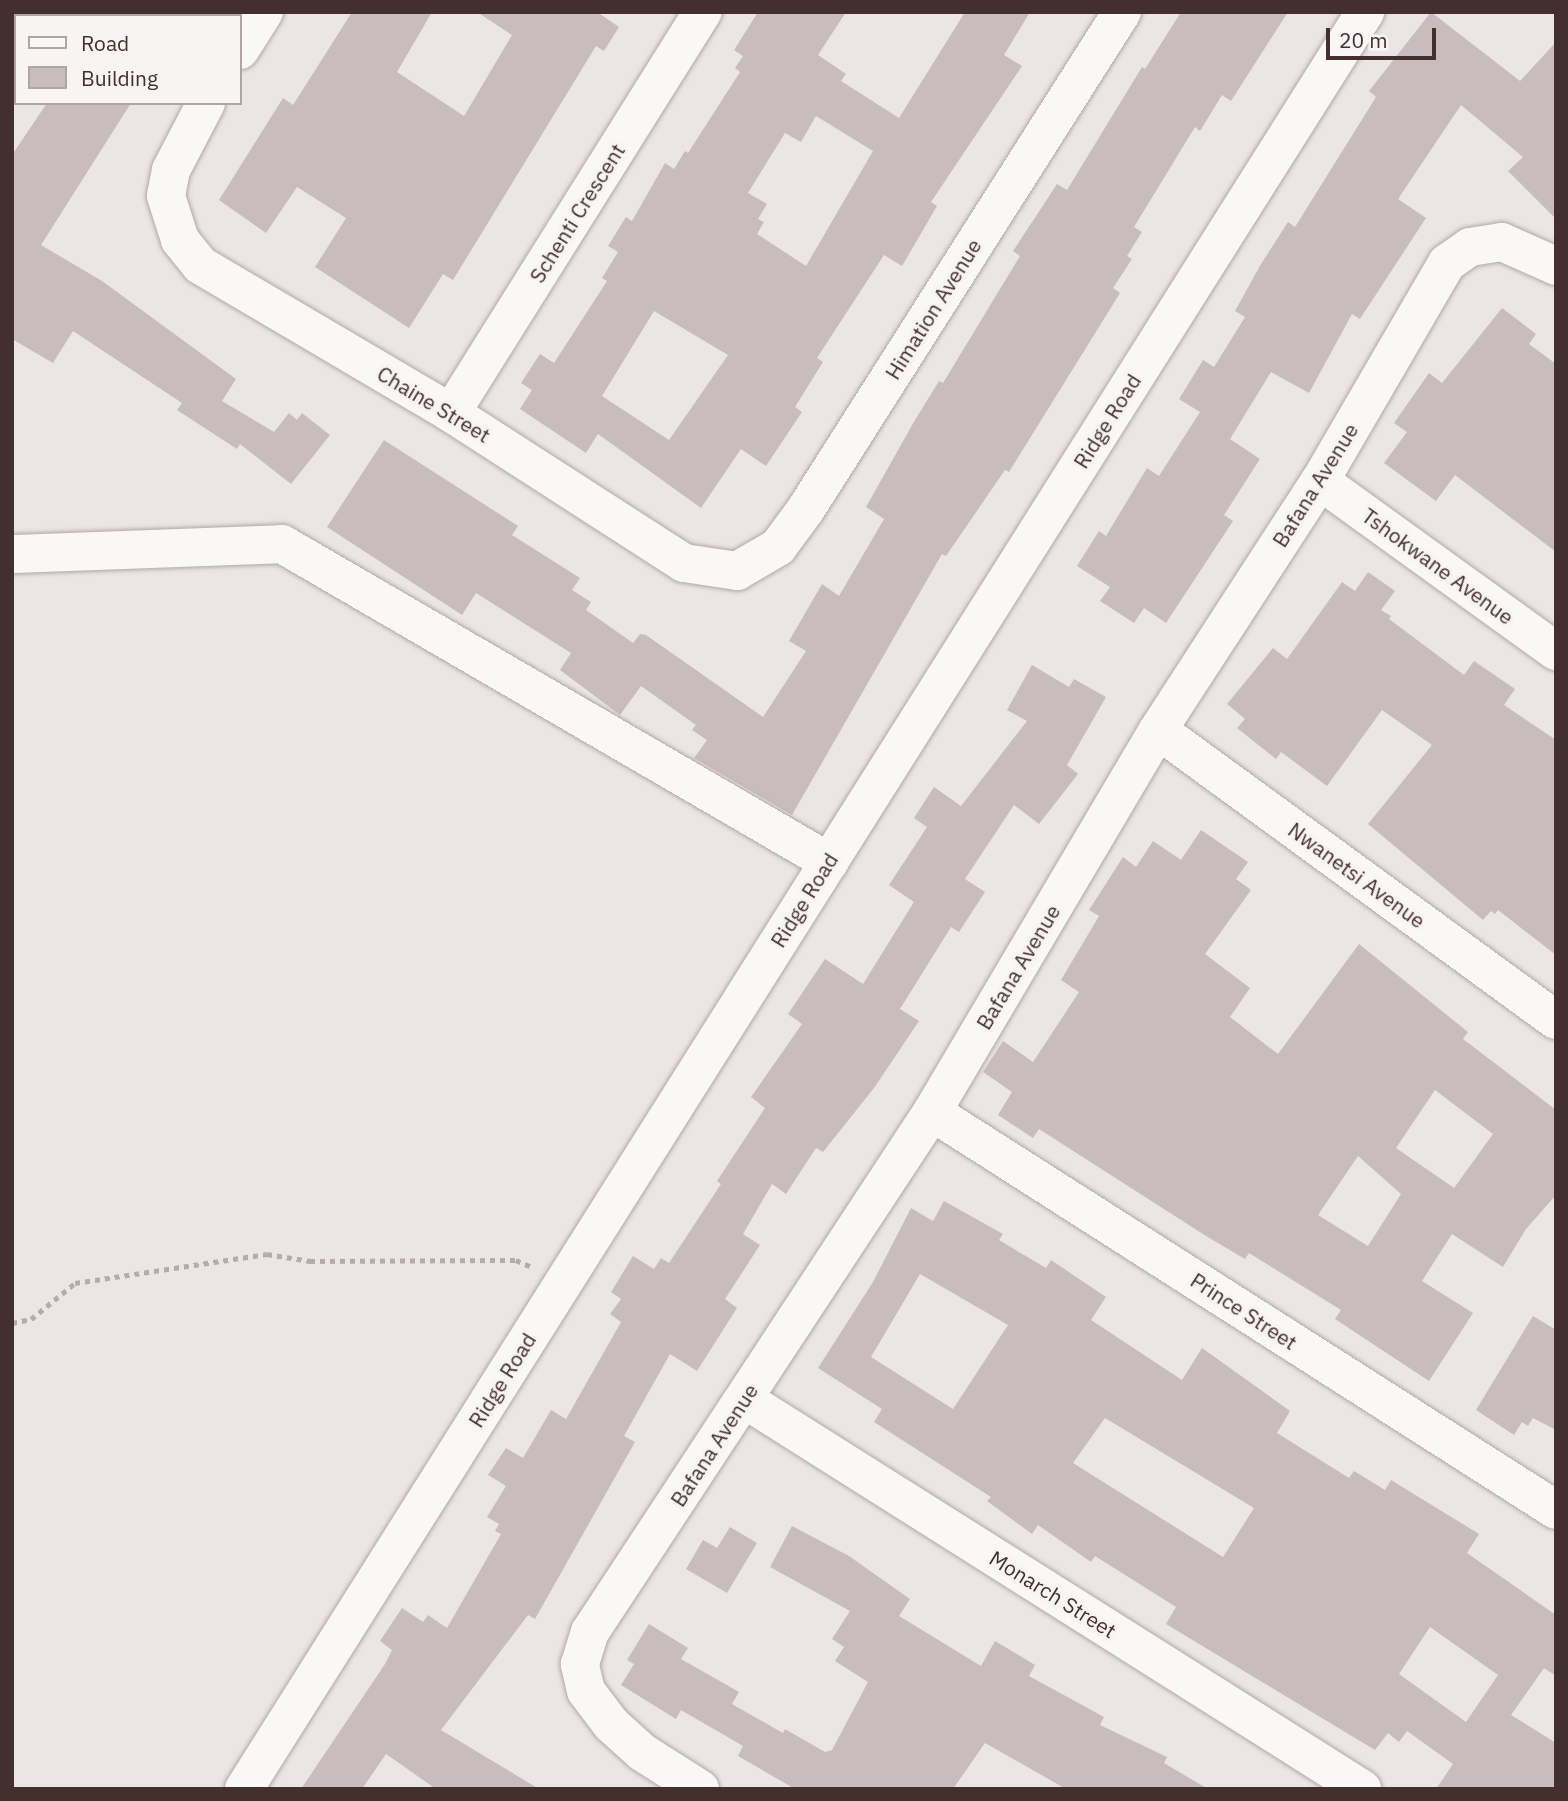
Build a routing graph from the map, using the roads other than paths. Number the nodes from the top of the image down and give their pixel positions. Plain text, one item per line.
1 (264, 12) edge
2 (703, 12) edge
3 (1122, 12) edge
4 (1365, 12) edge
5 (242, 47) edge
6 (205, 105) edge
7 (1556, 266) edge
8 (451, 413) junction
9 (1320, 481) junction
10 (13, 554) edge
11 (717, 570) joint
12 (1556, 651) edge
13 (1158, 730) junction
14 (829, 862) junction
15 (1556, 1020) edge
16 (932, 1112) junction
17 (744, 1399) junction
18 (1556, 1510) edge
19 (244, 1789) edge
20 (700, 1789) edge
21 (1362, 1789) edge

1 - 5 street
2 - 8 street, Schenti Crescent
3 - 11 street, Himation Avenue
4 - 14 street, Ridge Road
6 - 8 street, Chaine Street
7 - 9 street, Bafana Avenue
8 - 11 street, Chaine Street
9 - 12 street, Tshokwane Avenue
9 - 13 street, Bafana Avenue
10 - 14 street
13 - 15 street, Nwanetsi Avenue
13 - 16 street, Bafana Avenue
14 - 19 street, Ridge Road
16 - 17 street, Bafana Avenue
16 - 18 street, Prince Street
17 - 20 street, Bafana Avenue
17 - 21 street, Monarch Street

